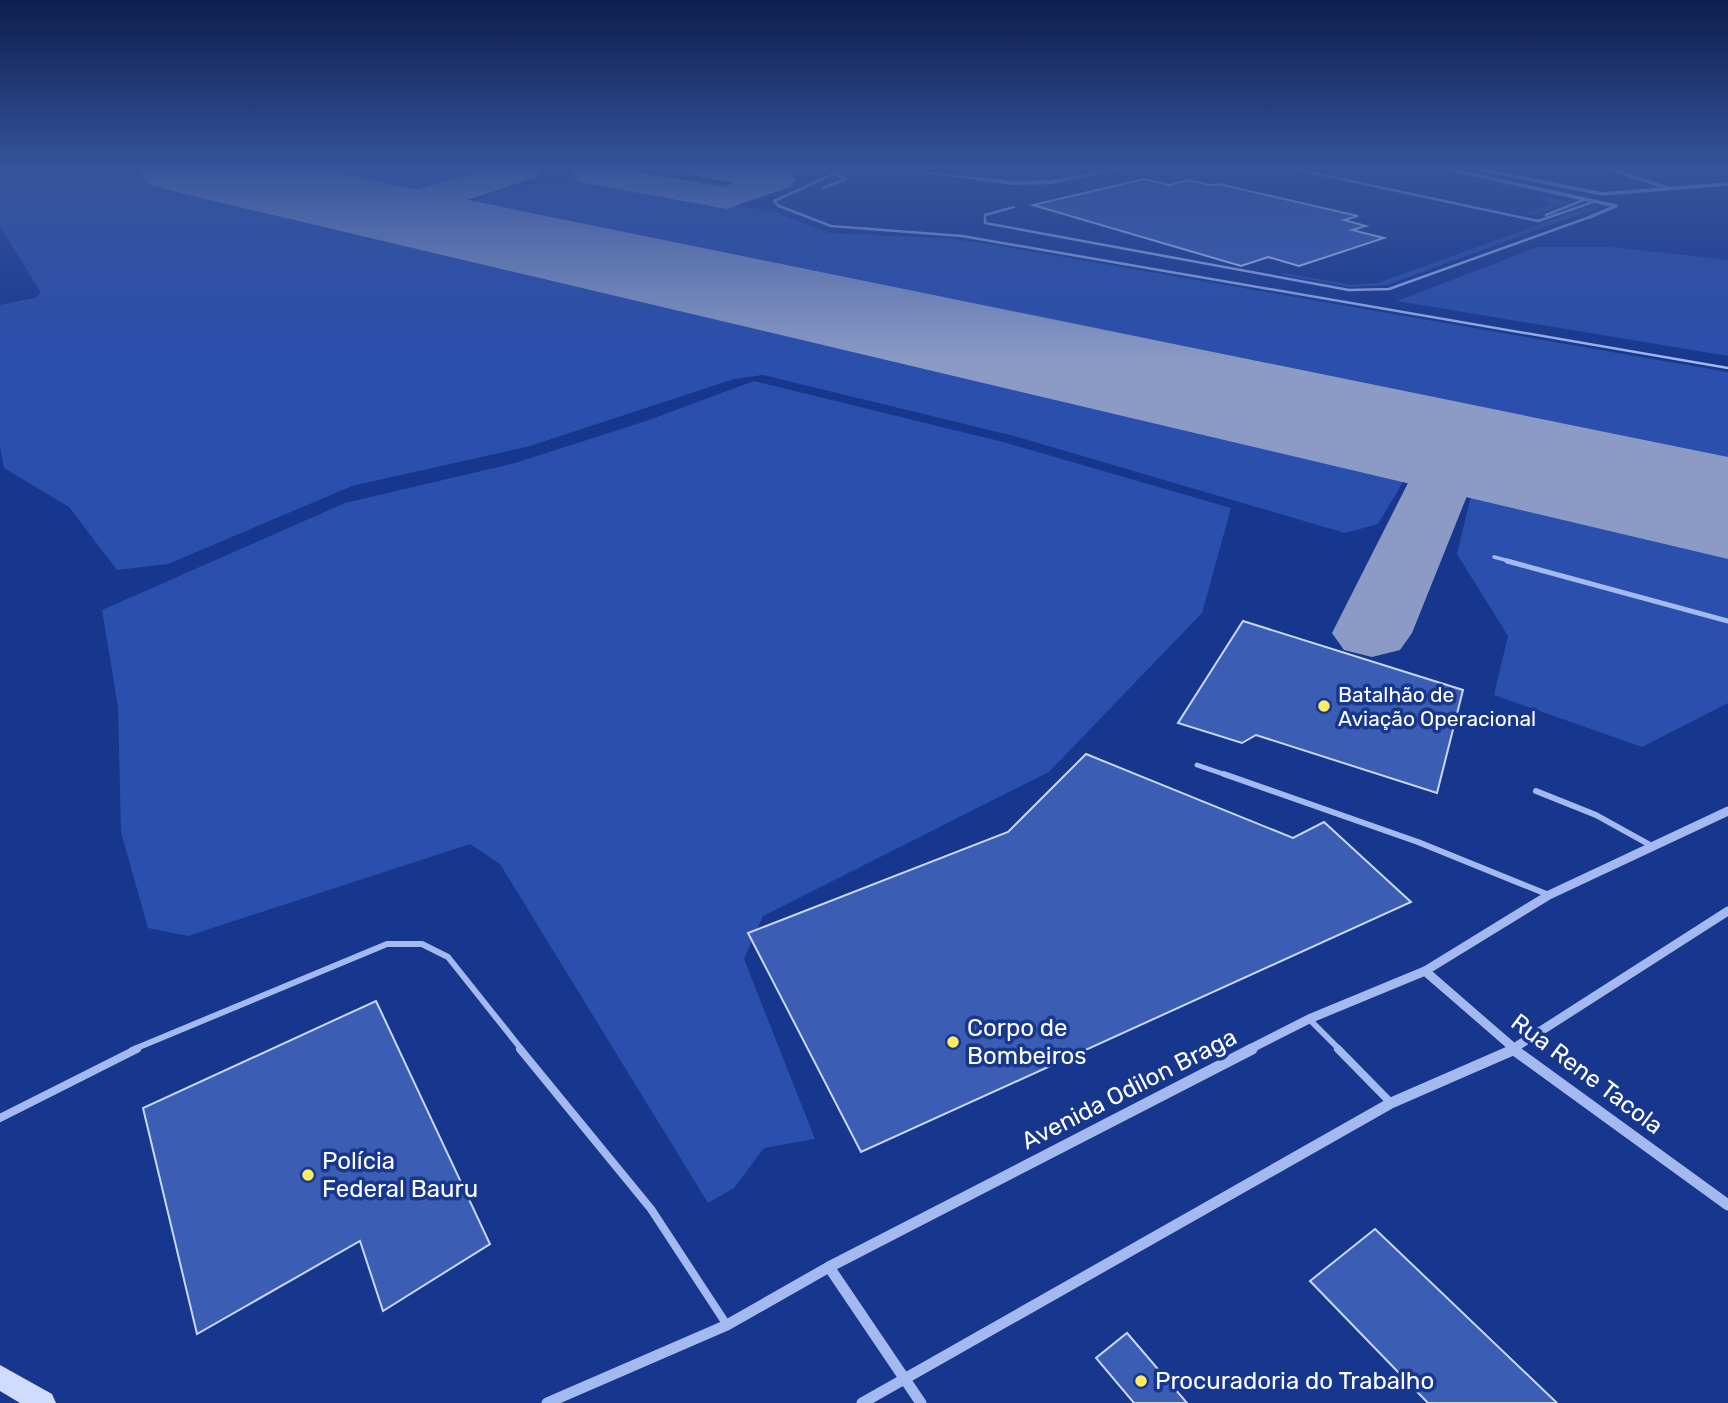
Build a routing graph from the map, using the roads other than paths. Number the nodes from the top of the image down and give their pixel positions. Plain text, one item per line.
1 (905, 232) edge
2 (1036, 232) edge
3 (1545, 232) edge
4 (1728, 368) edge
5 (1494, 557) dead end
6 (1728, 621) edge
7 (1198, 765) dead end
8 (1536, 791) dead end
9 (1728, 811) edge
10 (1652, 846) junction
11 (1549, 895) junction
12 (1728, 911) edge
13 (1425, 971) junction
14 (1309, 1019) junction
15 (1514, 1048) junction
16 (1391, 1103) junction
17 (0, 1118) edge
18 (1728, 1205) edge
19 (829, 1266) junction
20 (727, 1325) junction
21 (0, 1377) edge
22 (905, 1380) junction
23 (43, 1403) edge
24 (547, 1403) edge
25 (862, 1403) edge
26 (921, 1403) edge

1 - 4 lane
2 - 3 lane
5 - 6 lane
7 - 11 lane
8 - 10 lane
9 - 10 street, Avenida Odilon Braga
10 - 11 street, Avenida Odilon Braga
11 - 13 street, Avenida Odilon Braga
12 - 15 street
13 - 14 street, Avenida Odilon Braga
13 - 15 street, Rua Rene Tacola
14 - 16 lane
14 - 19 street, Avenida Odilon Braga
15 - 16 street
15 - 18 street, Rua Rene Tacola
16 - 22 street
17 - 20 lane
19 - 20 street, Avenida Odilon Braga
19 - 22 street
20 - 24 street, Avenida Odilon Braga
21 - 23 main road
22 - 25 street
22 - 26 street

